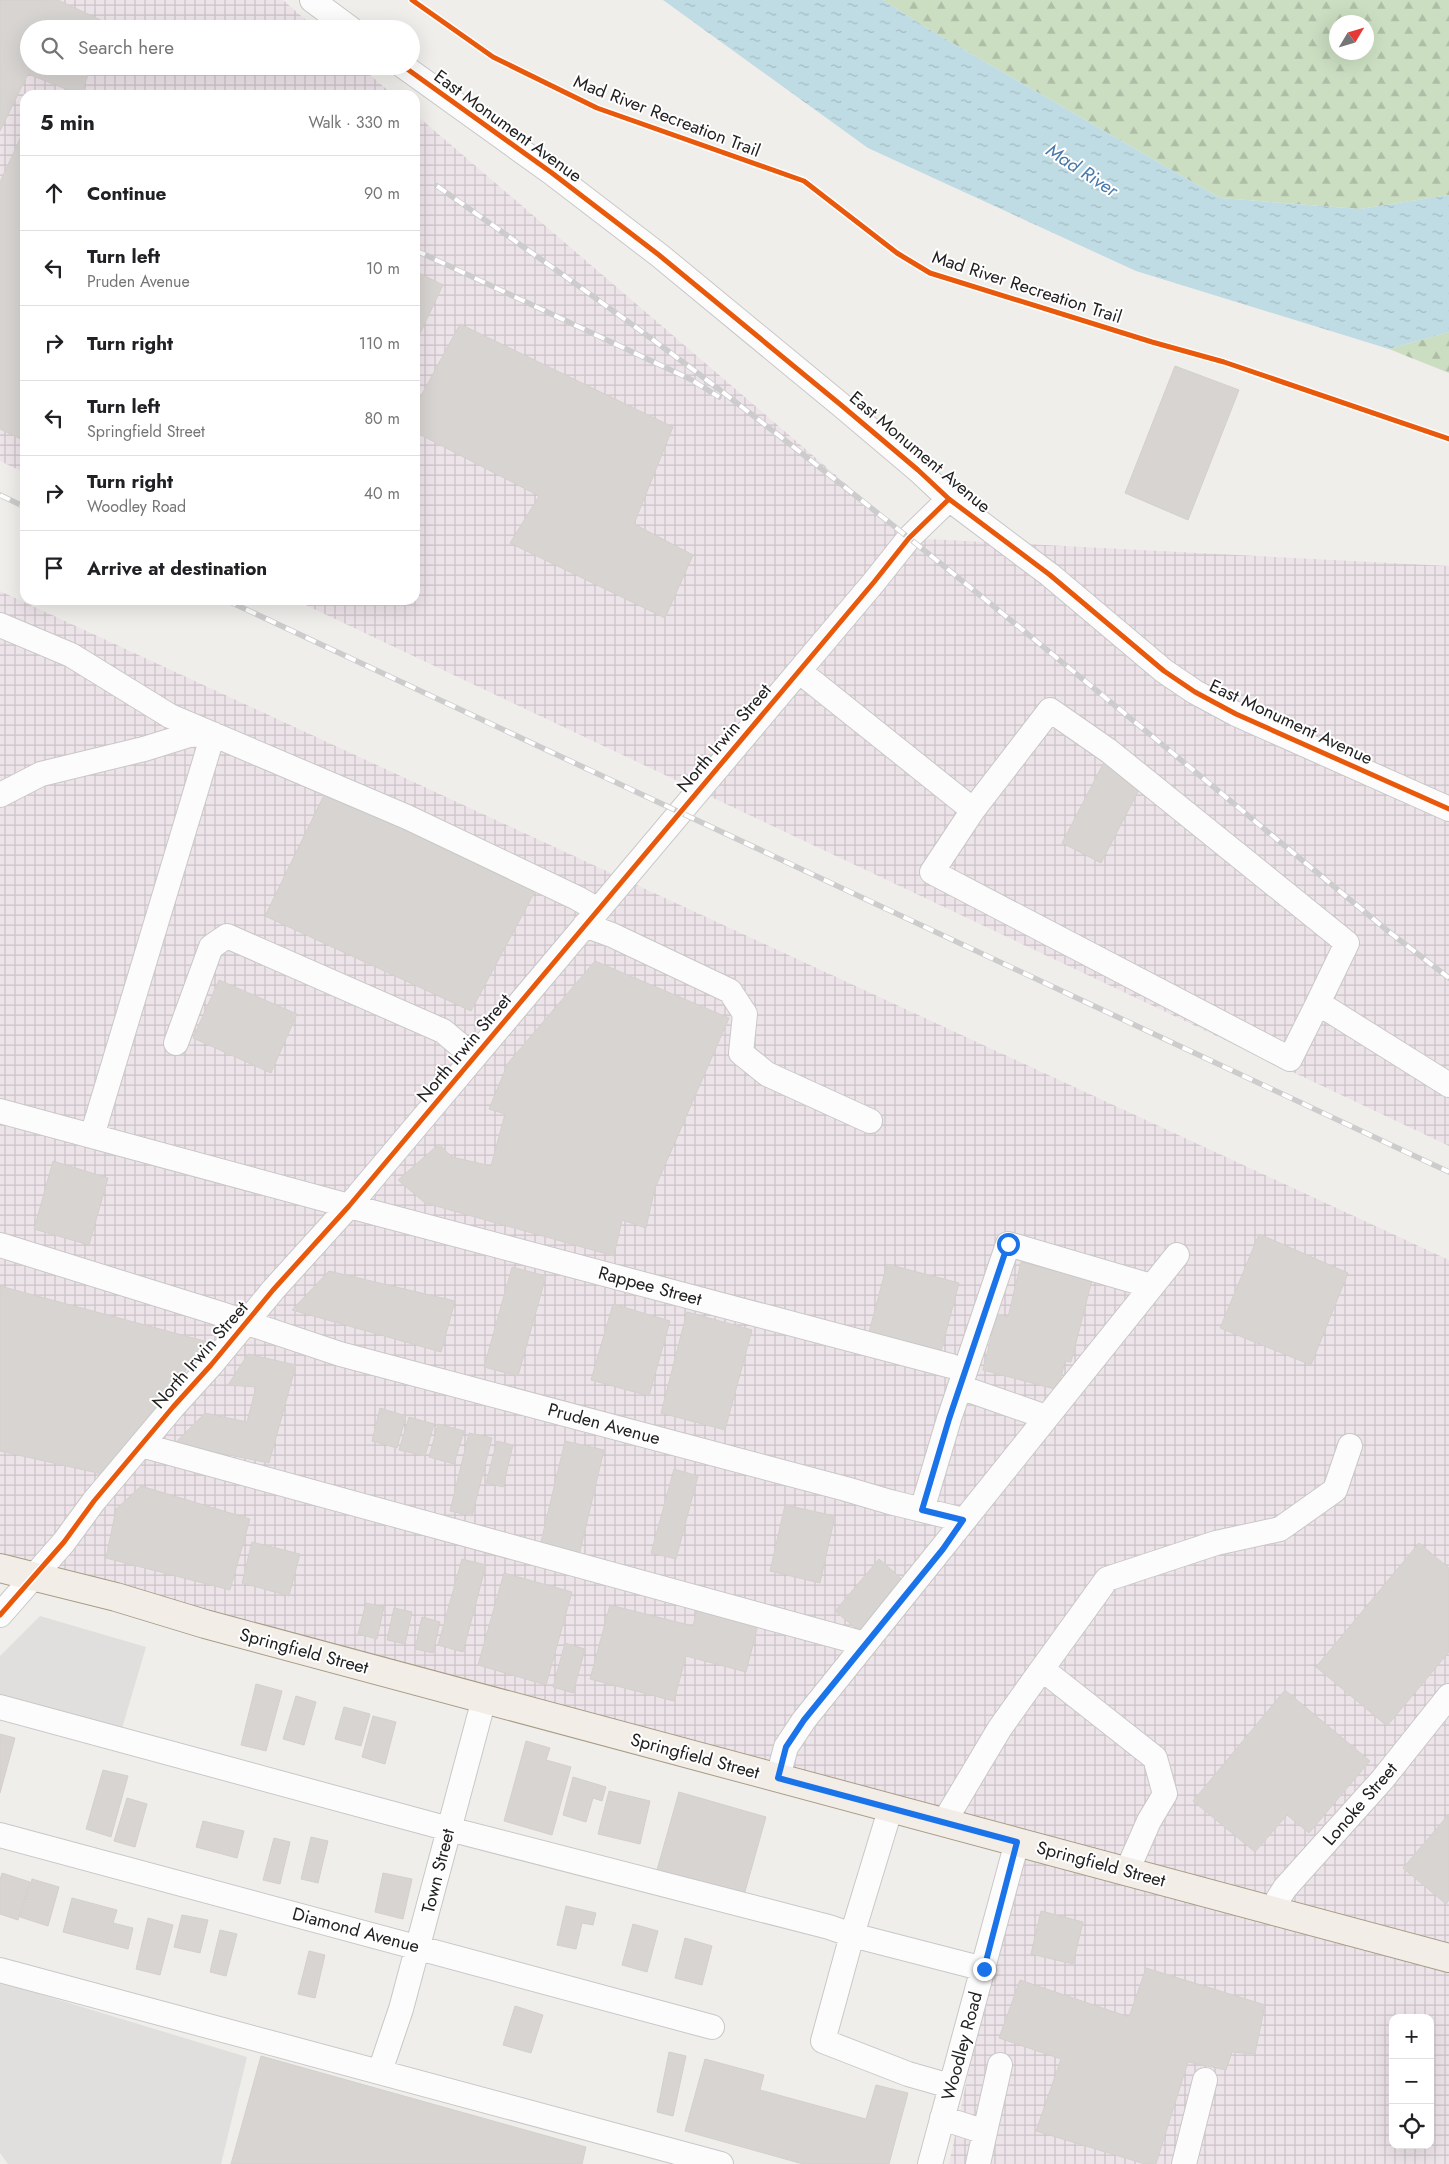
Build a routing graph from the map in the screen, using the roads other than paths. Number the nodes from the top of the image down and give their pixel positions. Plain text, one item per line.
1 (312, 0) edge
2 (339, 20) edge
3 (415, 75) edge
4 (948, 499) junction
5 (0, 625) edge
6 (799, 671) junction
7 (213, 734) junction
8 (0, 795) edge
9 (1449, 809) edge
10 (973, 810) junction
11 (592, 918) junction
12 (1318, 1003) junction
13 (176, 1043) dead end
14 (474, 1057) junction
15 (1449, 1086) edge
16 (0, 1111) edge
17 (870, 1121) dead end
18 (92, 1136) junction
19 (349, 1206) junction
20 (0, 1245) edge
21 (1177, 1255) dead end
22 (1151, 1286) junction
23 (246, 1323) junction
24 (955, 1376) junction
25 (1046, 1416) junction
26 (141, 1445) junction
27 (1350, 1446) dead end
28 (922, 1510) junction
29 (963, 1520) junction
30 (0, 1568) edge
31 (32, 1576) junction
32 (0, 1615) edge
33 (864, 1644) junction
34 (1042, 1669) junction
35 (1449, 1696) edge
36 (484, 1699) junction
37 (0, 1707) edge
38 (778, 1778) junction
39 (892, 1807) junction
40 (944, 1822) junction
41 (449, 1829) junction
42 (0, 1835) edge
43 (1017, 1842) junction
44 (1127, 1872) junction
45 (1274, 1913) junction
46 (852, 1935) junction
47 (417, 1946) junction
48 (1449, 1958) edge
49 (984, 1969) junction
50 (0, 1970) edge
51 (712, 2027) dead end
52 (1000, 2065) dead end
53 (380, 2072) junction
54 (1205, 2080) dead end
55 (950, 2086) junction
56 (942, 2118) junction
57 (985, 2132) junction
58 (985, 2162) edge
59 (722, 2164) edge
60 (930, 2164) edge
61 (1184, 2164) edge

1 - 2 street
3 - 4 street, East Monument Avenue
4 - 6 street, North Irwin Street
4 - 9 street, East Monument Avenue
5 - 7 street
6 - 10 street
6 - 11 street, North Irwin Street
7 - 8 street
7 - 11 street
7 - 18 street
10 - 12 street
10 - 12 street
11 - 14 street, North Irwin Street
11 - 17 street
12 - 15 street
13 - 14 street
14 - 19 street, North Irwin Street
16 - 18 street, Rappee Street
18 - 19 street, Rappee Street
19 - 23 street, North Irwin Street
19 - 24 street, Rappee Street
20 - 23 street, Pruden Avenue
21 - 22 street
22 - 24 street
22 - 25 street
23 - 26 street, North Irwin Street
23 - 28 street, Pruden Avenue
24 - 25 street, Rappee Street
24 - 28 street
25 - 29 street
26 - 31 street, North Irwin Street
26 - 33 street
27 - 34 street
28 - 29 street, Pruden Avenue
29 - 33 street
30 - 31 main road, Springfield Street
31 - 32 street, North Irwin Street
31 - 36 main road, Springfield Street
33 - 38 street
34 - 40 street
34 - 44 street
35 - 45 street, Lonoke Street
36 - 38 main road, Springfield Street
36 - 41 street, Town Street
37 - 41 street
38 - 39 main road, Springfield Street
39 - 40 main road, Springfield Street
39 - 46 street
40 - 43 main road, Springfield Street
41 - 46 street
41 - 47 street, Town Street
42 - 47 street, Diamond Avenue
43 - 44 main road, Springfield Street
43 - 49 street, Woodley Road
44 - 45 main road, Springfield Street
45 - 48 main road, Springfield Street
46 - 49 street
46 - 55 street
47 - 51 street, Diamond Avenue
47 - 53 street, Town Street
49 - 55 street, Woodley Road
50 - 53 street
52 - 57 street
53 - 59 street
54 - 61 street
55 - 56 street, Woodley Road
56 - 57 street
56 - 60 street, Woodley Road
57 - 58 street

